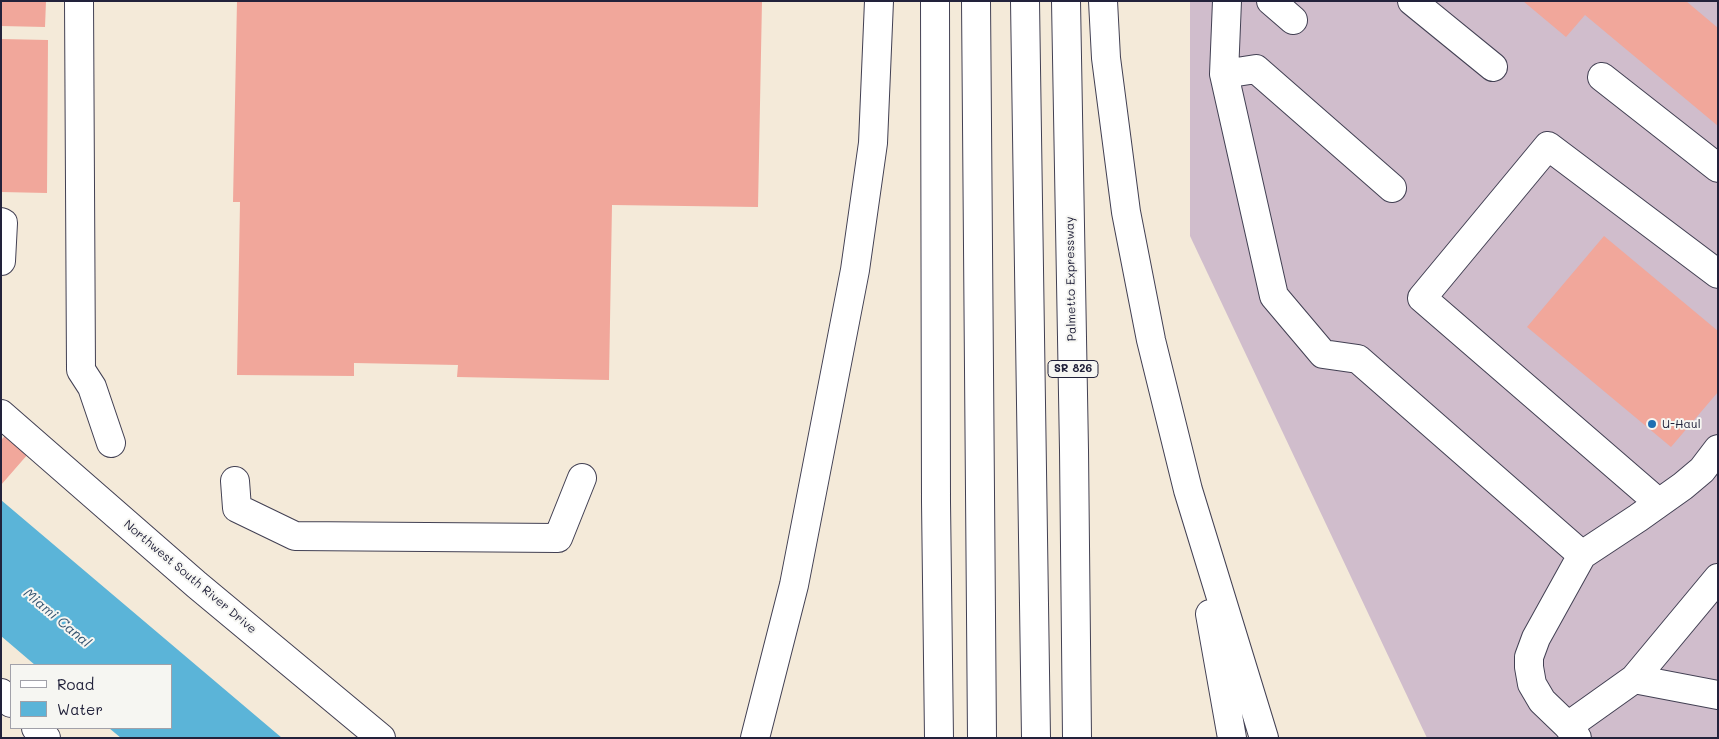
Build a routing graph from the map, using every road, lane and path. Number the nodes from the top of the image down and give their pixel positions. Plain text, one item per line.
1 (79, 1) edge
2 (879, 1) edge
3 (934, 1) edge
4 (976, 1) edge
5 (1025, 1) edge
6 (1066, 1) edge
7 (1103, 1) edge
8 (1226, 1) edge
9 (1271, 1) edge
10 (1412, 1) edge
11 (1293, 20) dead end
12 (1493, 67) dead end
13 (1224, 74) junction
14 (1602, 77) dead end
15 (1718, 168) edge
16 (1392, 188) dead end
17 (1, 222) edge
18 (1, 261) edge
19 (1718, 274) edge
20 (1, 414) edge
21 (111, 443) dead end
22 (1718, 450) edge
23 (582, 478) dead end
24 (235, 481) dead end
25 (1188, 490) junction
26 (1659, 503) junction
27 (1582, 555) junction
28 (1718, 578) edge
29 (1634, 679) junction
30 (1, 693) edge
31 (1718, 695) edge
32 (10, 702) edge
33 (37, 729) edge
34 (1573, 732) edge
35 (46, 738) edge
36 (381, 738) edge
37 (755, 738) edge
38 (939, 738) edge
39 (982, 738) edge
40 (1036, 738) edge
41 (1077, 738) edge
42 (1232, 738) edge
43 (1264, 738) edge

1 - 21 main road
2 - 37 main road
3 - 38 main road
4 - 39 main road
5 - 40 main road
6 - 41 main road, Palmetto Expressway / SR 826
7 - 25 main road
8 - 13 main road
9 - 11 main road
10 - 12 main road
13 - 16 main road
13 - 27 main road
14 - 15 main road
17 - 18 main road
19 - 26 main road
20 - 36 main road, Northwest South River Drive
22 - 26 main road
23 - 24 main road
25 - 42 main road
25 - 43 main road
26 - 27 main road
27 - 34 main road
28 - 29 main road
29 - 31 main road
29 - 34 main road
30 - 32 main road
33 - 35 main road

